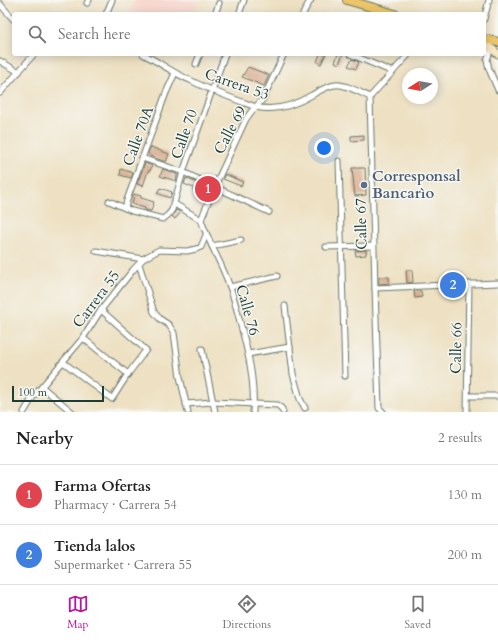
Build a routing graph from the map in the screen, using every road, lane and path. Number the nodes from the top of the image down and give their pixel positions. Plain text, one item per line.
1 (112, 0) edge
2 (244, 0) edge
3 (311, 0) edge
4 (347, 0) edge
5 (489, 0) edge
6 (218, 3) dead end
7 (0, 4) edge
8 (107, 12) edge
9 (215, 12) edge
10 (240, 12) edge
11 (304, 12) edge
12 (388, 12) edge
13 (486, 12) edge
14 (12, 18) edge
15 (486, 39) edge
16 (498, 42) edge
17 (486, 44) edge
18 (491, 48) junction
19 (498, 54) edge
20 (32, 56) edge
21 (147, 56) edge
22 (199, 56) edge
23 (224, 56) edge
24 (283, 56) edge
25 (355, 56) edge
26 (407, 56) edge
27 (0, 61) edge
28 (196, 64) dead end
29 (19, 72) junction
30 (393, 72) junction
31 (175, 73) junction
32 (212, 90) junction
33 (498, 90) edge
34 (0, 93) edge
35 (370, 97) junction
36 (256, 107) junction
37 (142, 158) junction
38 (339, 161) dead end
39 (183, 172) junction
40 (215, 188) junction
41 (109, 200) dead end
42 (173, 203) junction
43 (125, 208) junction
44 (269, 212) dead end
45 (201, 220) junction
46 (206, 235) junction
47 (241, 240) dead end
48 (212, 246) junction
49 (374, 246) junction
50 (326, 247) dead end
51 (342, 247) junction
52 (96, 251) dead end
53 (141, 262) junction
54 (277, 276) dead end
55 (498, 283) edge
56 (469, 284) junction
57 (230, 287) junction
58 (374, 288) junction
59 (285, 306) dead end
60 (100, 310) junction
61 (83, 338) junction
62 (290, 346) junction
63 (202, 349) dead end
64 (248, 354) junction
65 (64, 362) junction
66 (128, 374) junction
67 (345, 376) dead end
68 (42, 387) junction
69 (468, 396) junction
70 (498, 396) edge
71 (213, 402) junction
72 (186, 404) junction
73 (253, 405) junction
74 (305, 408) dead end
75 (381, 410) edge
76 (24, 412) edge
77 (72, 412) edge
78 (188, 412) edge
79 (215, 412) edge
80 (253, 412) edge
81 (283, 412) edge
82 (468, 412) edge

1 - 8 street
2 - 10 street
3 - 11 street
4 - 12 main road
5 - 13 street
6 - 9 street
7 - 14 street
15 - 16 main road
17 - 18 street
18 - 19 street
18 - 33 street
20 - 29 street
21 - 31 street, Carrera 53
22 - 28 street
23 - 32 street, Calle 70
24 - 36 street, Calle 69
25 - 30 street
26 - 30 street
27 - 29 street
29 - 34 street
30 - 35 street
31 - 32 street, Carrera 53
31 - 37 street, Calle 70A
32 - 36 street, Carrera 53
32 - 39 street, Calle 70
35 - 36 street, Carrera 53
35 - 49 street, Calle 67
36 - 40 street, Calle 69
37 - 39 street
37 - 43 street, Calle 70A
38 - 51 street
39 - 40 street
39 - 42 street, Calle 70
40 - 44 street
40 - 45 street, Calle 69
41 - 43 street
42 - 43 street, Calle 70
42 - 45 street
45 - 46 street, Calle 76
46 - 48 street, Calle 76
46 - 53 street, Carrera 55
47 - 48 street
48 - 57 street, Calle 76
49 - 51 street
49 - 58 street, Calle 67
50 - 51 street
51 - 67 street
52 - 53 street
53 - 60 street, Carrera 55
53 - 72 street
54 - 57 street
55 - 56 street
56 - 58 street
56 - 69 street, Calle 66
57 - 64 street, Calle 76
58 - 75 street, Calle 67
59 - 62 street
60 - 61 street, Carrera 55
60 - 66 street
61 - 65 street, Carrera 55
61 - 66 street
62 - 64 street
62 - 74 street
63 - 71 street
64 - 73 street, Calle 76
65 - 66 street
65 - 68 street, Carrera 55
68 - 76 street, Carrera 55
68 - 77 street
69 - 70 street
69 - 82 street, Calle 66
71 - 72 street
71 - 73 street
71 - 79 street
72 - 78 street
73 - 80 street, Calle 76
73 - 81 street

